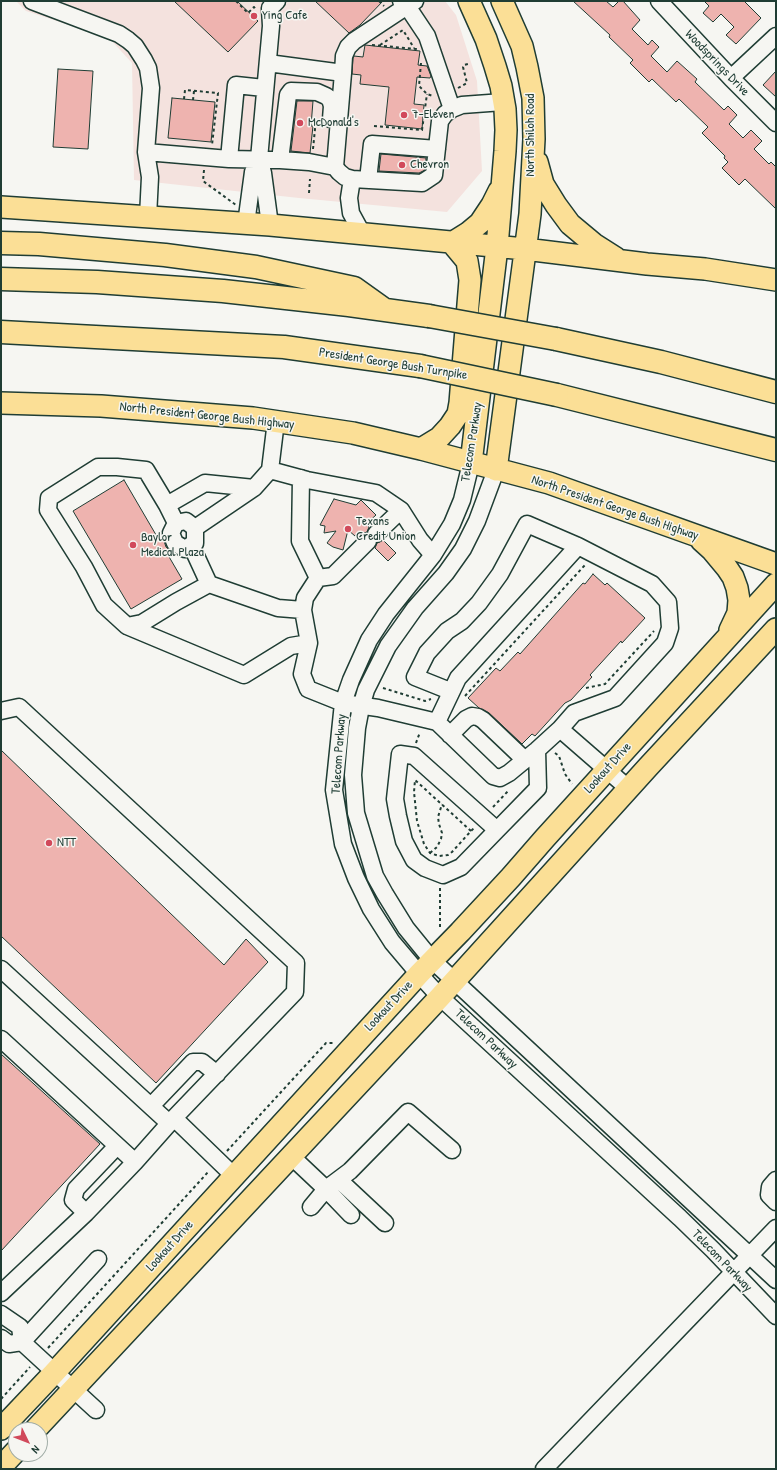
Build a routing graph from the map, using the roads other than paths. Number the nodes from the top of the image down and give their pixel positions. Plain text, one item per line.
1 (32, 1) edge
2 (469, 1) edge
3 (502, 1) edge
4 (659, 1) edge
5 (408, 3) edge
6 (267, 6) edge
7 (776, 36) edge
8 (268, 63) junction
9 (343, 73) junction
10 (731, 78) junction
11 (264, 88) junction
12 (503, 102) junction
13 (452, 109) junction
14 (776, 123) edge
15 (437, 149) junction
16 (534, 149) junction
17 (146, 152) junction
18 (259, 159) junction
19 (228, 160) junction
20 (280, 160) junction
21 (330, 166) junction
22 (352, 179) junction
23 (368, 180) junction
24 (502, 185) junction
25 (1, 207) edge
26 (241, 215) junction
27 (148, 217) junction
28 (270, 225) junction
29 (363, 235) junction
30 (1, 243) edge
31 (452, 243) junction
32 (497, 246) junction
33 (525, 249) junction
34 (622, 261) junction
35 (1, 279) edge
36 (776, 280) edge
37 (385, 310) junction
38 (1, 332) edge
39 (776, 392) edge
40 (1, 403) edge
41 (276, 421) junction
42 (421, 449) junction
43 (776, 450) edge
44 (471, 463) junction
45 (270, 470) junction
46 (496, 470) junction
47 (300, 478) junction
48 (254, 488) junction
49 (167, 505) junction
50 (401, 510) junction
51 (176, 523) junction
52 (195, 528) junction
53 (699, 538) junction
54 (191, 546) junction
55 (578, 546) junction
56 (433, 556) junction
57 (776, 564) edge
58 (318, 578) junction
59 (209, 584) junction
60 (776, 584) edge
61 (303, 610) junction
62 (127, 626) junction
63 (776, 629) edge
64 (309, 643) junction
65 (717, 649) junction
66 (455, 696) junction
67 (343, 703) junction
68 (361, 707) junction
69 (1, 711) edge
70 (437, 722) junction
71 (560, 729) junction
72 (450, 735) junction
73 (538, 753) junction
74 (606, 770) junction
75 (629, 789) junction
76 (497, 830) junction
77 (425, 967) junction
78 (1, 969) edge
79 (454, 980) junction
80 (440, 997) junction
81 (1, 1039) edge
82 (217, 1074) junction
83 (321, 1081) junction
84 (151, 1106) junction
85 (172, 1121) junction
86 (117, 1146) junction
87 (452, 1150) dead end
88 (291, 1156) junction
89 (135, 1162) junction
90 (234, 1176) junction
91 (339, 1180) junction
92 (776, 1180) edge
93 (326, 1189) junction
94 (776, 1202) edge
95 (311, 1207) dead end
96 (86, 1213) junction
97 (351, 1215) dead end
98 (385, 1223) dead end
99 (776, 1228) edge
100 (750, 1255) junction
101 (98, 1259) dead end
102 (734, 1272) junction
103 (776, 1280) edge
104 (1, 1293) edge
105 (1, 1314) edge
106 (776, 1316) edge
107 (1, 1338) edge
108 (22, 1342) junction
109 (54, 1373) junction
110 (73, 1390) junction
111 (96, 1410) dead end
112 (43, 1422) edge
113 (1, 1429) edge
114 (8, 1460) edge
115 (1, 1467) edge
116 (547, 1468) edge

1 - 17 street
2 - 12 main road, North Shiloh Road
3 - 16 main road, North Shiloh Road
4 - 10 street, Woodsprings Drive
5 - 9 street
5 - 13 street
6 - 8 street
7 - 10 street
8 - 9 street
8 - 11 street
9 - 21 street
10 - 14 street, Woodsprings Drive
11 - 18 street
11 - 19 street
12 - 13 street
12 - 24 main road, North Shiloh Road
13 - 15 street
15 - 23 street
15 - 23 street
16 - 33 main road, North Shiloh Road
16 - 34 main road
17 - 19 street
17 - 27 street
18 - 19 street
18 - 20 street
18 - 26 street
18 - 28 street
20 - 21 street
20 - 21 street
21 - 22 street
22 - 23 street
22 - 29 street
24 - 31 main road
24 - 32 main road, North Shiloh Road
25 - 27 main road
26 - 27 main road
26 - 28 main road
28 - 29 main road
29 - 31 main road
30 - 37 highway
31 - 32 main road
31 - 42 main road
32 - 33 main road
32 - 44 main road, Telecom Parkway
33 - 34 main road
33 - 46 main road, Telecom Parkway
34 - 36 main road
35 - 37 highway
37 - 39 highway, bridge
38 - 43 highway, President George Bush Turnpike, bridge
40 - 41 main road, North President George Bush Highway
41 - 42 main road, North President George Bush Highway
41 - 45 street
42 - 44 main road, North President George Bush Highway
44 - 46 main road, North President George Bush Highway
44 - 56 street, Telecom Parkway
45 - 47 street
45 - 48 street
46 - 53 main road, North President George Bush Highway
46 - 68 street, Telecom Parkway
47 - 50 street
47 - 58 street
48 - 49 street
48 - 52 street
49 - 51 street
49 - 62 street
50 - 56 street
50 - 58 street
51 - 52 street
51 - 54 street
52 - 54 street
53 - 57 main road, North President George Bush Highway
53 - 65 main road
54 - 59 street
55 - 66 street
55 - 66 street
55 - 71 street
56 - 67 street, Telecom Parkway
58 - 61 street
59 - 61 street
59 - 62 street
60 - 65 main road, Lookout Drive
61 - 64 street
62 - 64 street
63 - 75 main road, Lookout Drive
64 - 67 street
65 - 74 main road, Lookout Drive
66 - 70 street
67 - 68 street
67 - 77 street, Telecom Parkway
68 - 70 street
68 - 77 street, Telecom Parkway
69 - 82 street
70 - 72 street
71 - 73 street
71 - 74 street
72 - 73 street
72 - 73 street
73 - 76 street
74 - 75 street
74 - 77 main road, Lookout Drive
75 - 79 main road, Lookout Drive
76 - 76 street
77 - 79 street, Telecom Parkway
77 - 80 street, Telecom Parkway
77 - 83 main road, Lookout Drive
78 - 84 street
79 - 80 main road, Lookout Drive
79 - 100 street, Telecom Parkway
80 - 88 main road, Lookout Drive
80 - 102 street, Telecom Parkway
81 - 86 street
82 - 84 street
82 - 85 street
83 - 88 main road
83 - 90 main road, Lookout Drive
84 - 85 street
85 - 89 street
85 - 90 street
86 - 89 street
86 - 96 street
87 - 91 street
88 - 93 street
88 - 110 main road, Lookout Drive
89 - 96 street
90 - 109 main road, Lookout Drive
91 - 93 street
91 - 98 street
92 - 94 street
93 - 95 street
93 - 97 street
96 - 104 street
99 - 100 street
100 - 102 street
100 - 103 street, Telecom Parkway
101 - 108 street
102 - 106 street, Telecom Parkway
102 - 116 street
105 - 108 street
107 - 108 street
108 - 109 street
109 - 110 street
109 - 113 main road, Lookout Drive
110 - 111 street
110 - 112 main road, Lookout Drive
114 - 115 main road

